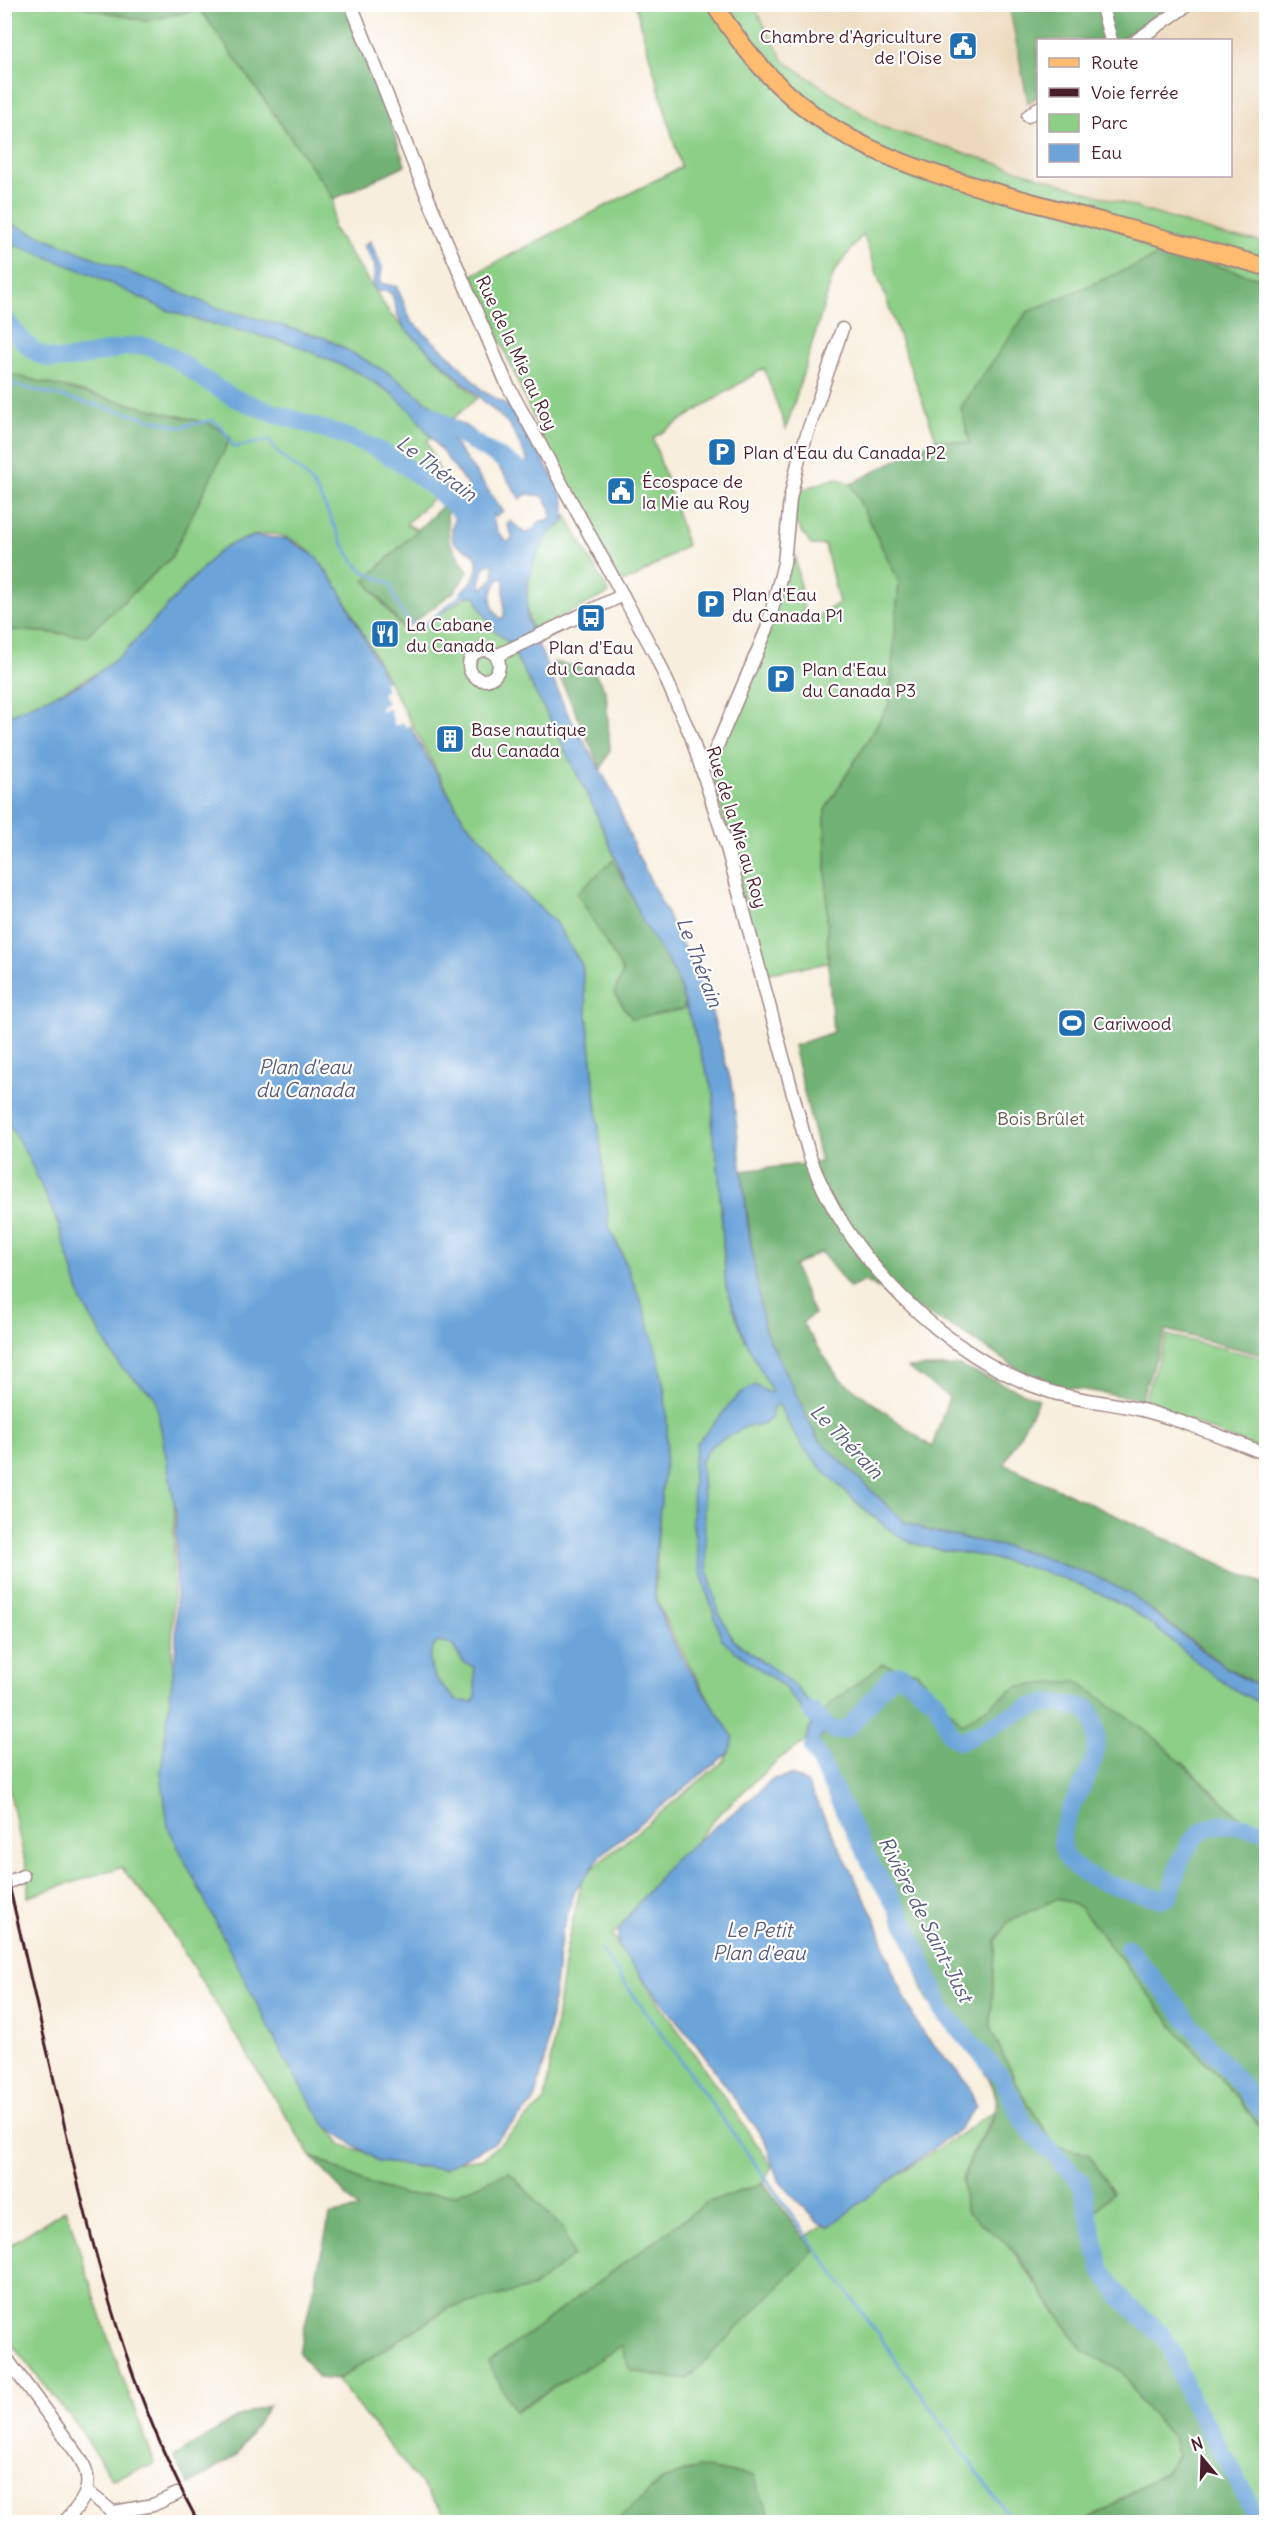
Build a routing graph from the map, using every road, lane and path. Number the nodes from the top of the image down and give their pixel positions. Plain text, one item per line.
1 (351, 4) edge
2 (714, 4) edge
3 (725, 4) edge
4 (1101, 4) edge
5 (1189, 4) edge
6 (1111, 39) edge
7 (1138, 39) edge
8 (1263, 263) edge
9 (842, 329) dead end
10 (623, 595) junction
11 (496, 656) dead end
12 (719, 737) junction
13 (696, 748) junction
14 (702, 767) junction
15 (1266, 1454) edge
16 (22, 1876) dead end
17 (4, 1884) edge
18 (4, 2355) edge
19 (88, 2492) junction
20 (177, 2494) dead end
21 (115, 2512) junction
22 (64, 2523) edge
23 (125, 2523) edge

1 - 10 street, Rue de la Mie au Roy
2 - 8 main road
3 - 8 main road
4 - 6 street
5 - 7 street
9 - 12 street
10 - 11 street
10 - 13 street, Rue de la Mie au Roy
12 - 13 street
12 - 14 street
13 - 14 street, Rue de la Mie au Roy
14 - 15 street, Rue de la Mie au Roy
16 - 17 street
18 - 19 street
19 - 21 street
19 - 22 street
20 - 21 street
21 - 23 street

